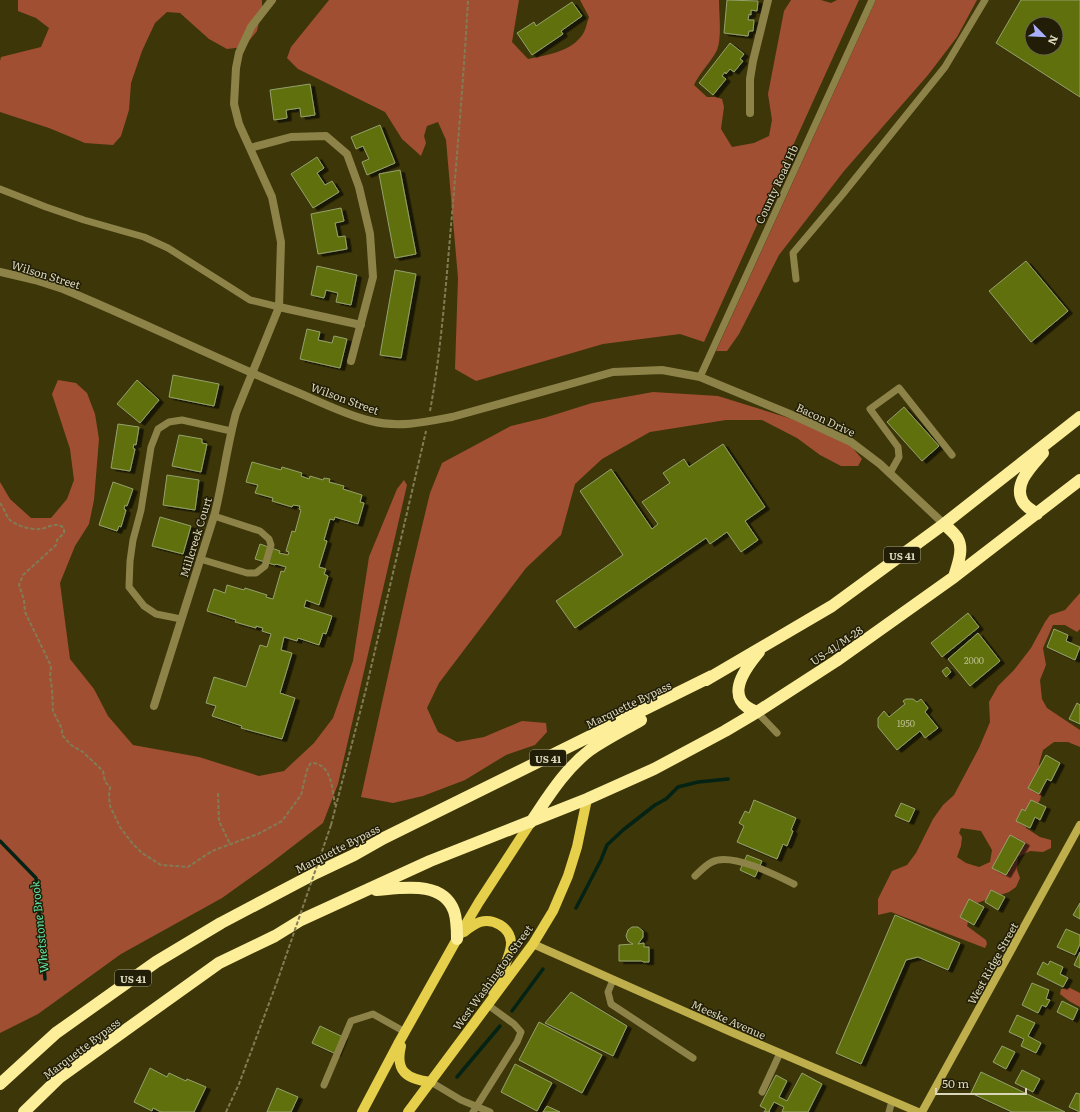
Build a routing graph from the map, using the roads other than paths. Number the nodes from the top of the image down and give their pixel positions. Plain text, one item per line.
1 (272, 0) edge
2 (768, 0) edge
3 (872, 0) edge
4 (985, 0) edge
5 (750, 113) dead end
6 (250, 148) junction
7 (0, 189) edge
8 (0, 272) edge
9 (796, 279) dead end
10 (279, 308) junction
11 (361, 325) junction
12 (351, 361) dead end
13 (252, 373) junction
14 (700, 377) junction
15 (1080, 416) edge
16 (1064, 430) junction
17 (231, 431) junction
18 (952, 455) dead end
19 (890, 473) junction
20 (1079, 483) edge
21 (1037, 514) junction
22 (214, 516) junction
23 (944, 524) junction
24 (200, 559) junction
25 (954, 577) junction
26 (181, 619) junction
27 (765, 645) junction
28 (712, 676) junction
29 (154, 706) dead end
30 (757, 712) junction
31 (777, 733) dead end
32 (587, 799) junction
33 (531, 822) junction
34 (1080, 825) edge
35 (694, 876) dead end
36 (794, 884) dead end
37 (367, 891) junction
38 (457, 939) junction
39 (533, 944) junction
40 (613, 980) junction
41 (488, 1005) junction
42 (405, 1032) junction
43 (780, 1053) junction
44 (692, 1058) dead end
45 (431, 1082) junction
46 (0, 1084) edge
47 (324, 1085) dead end
48 (762, 1092) dead end
49 (892, 1101) junction
50 (475, 1109) edge
51 (24, 1112) edge
52 (362, 1112) edge
53 (408, 1112) edge
54 (490, 1112) edge
55 (889, 1112) edge
56 (918, 1112) edge
57 (922, 1112) edge

1 - 6 street
2 - 5 street
3 - 14 lane, County Road Hb
4 - 9 lane
6 - 10 street
6 - 11 street
7 - 10 lane
8 - 13 street, Wilson Street
10 - 11 street
10 - 13 street, Millcreek Court
11 - 12 street
13 - 14 street, Wilson Street
13 - 17 street, Millcreek Court
14 - 19 street, Bacon Drive
15 - 16 highway, US 41
16 - 21 highway
16 - 23 highway, US 41
17 - 22 street, Millcreek Court
17 - 26 lane
18 - 19 lane
19 - 23 street, Bacon Drive
20 - 21 highway, US-41/M-28
21 - 25 highway, US-41/M-28
22 - 24 street, Millcreek Court
22 - 24 lane
23 - 25 highway
23 - 27 highway, US 41
24 - 26 street, Millcreek Court
25 - 30 highway, US-41/M-28
26 - 29 street, Millcreek Court
27 - 28 highway, US 41
27 - 30 highway
28 - 33 highway
28 - 46 highway, Marquette Bypass / US 41
30 - 31 lane
30 - 32 highway, US-41/M-28
32 - 33 highway, Marquette Bypass
32 - 39 main road, West Washington Street
33 - 37 highway, Marquette Bypass
33 - 38 main road
34 - 57 street, West Ridge Street
35 - 36 lane
37 - 38 highway
37 - 51 highway, Marquette Bypass
38 - 41 main road
38 - 42 main road
39 - 40 street, Meeske Avenue
39 - 41 main road, West Washington Street
40 - 43 street, Meeske Avenue
40 - 44 lane
41 - 45 main road, West Washington Street
41 - 50 lane
42 - 45 main road
42 - 47 lane
42 - 52 main road
43 - 48 lane
43 - 49 street, Meeske Avenue
45 - 50 lane
45 - 53 main road, West Washington Street
49 - 55 lane
49 - 56 street, Meeske Avenue
50 - 54 lane

